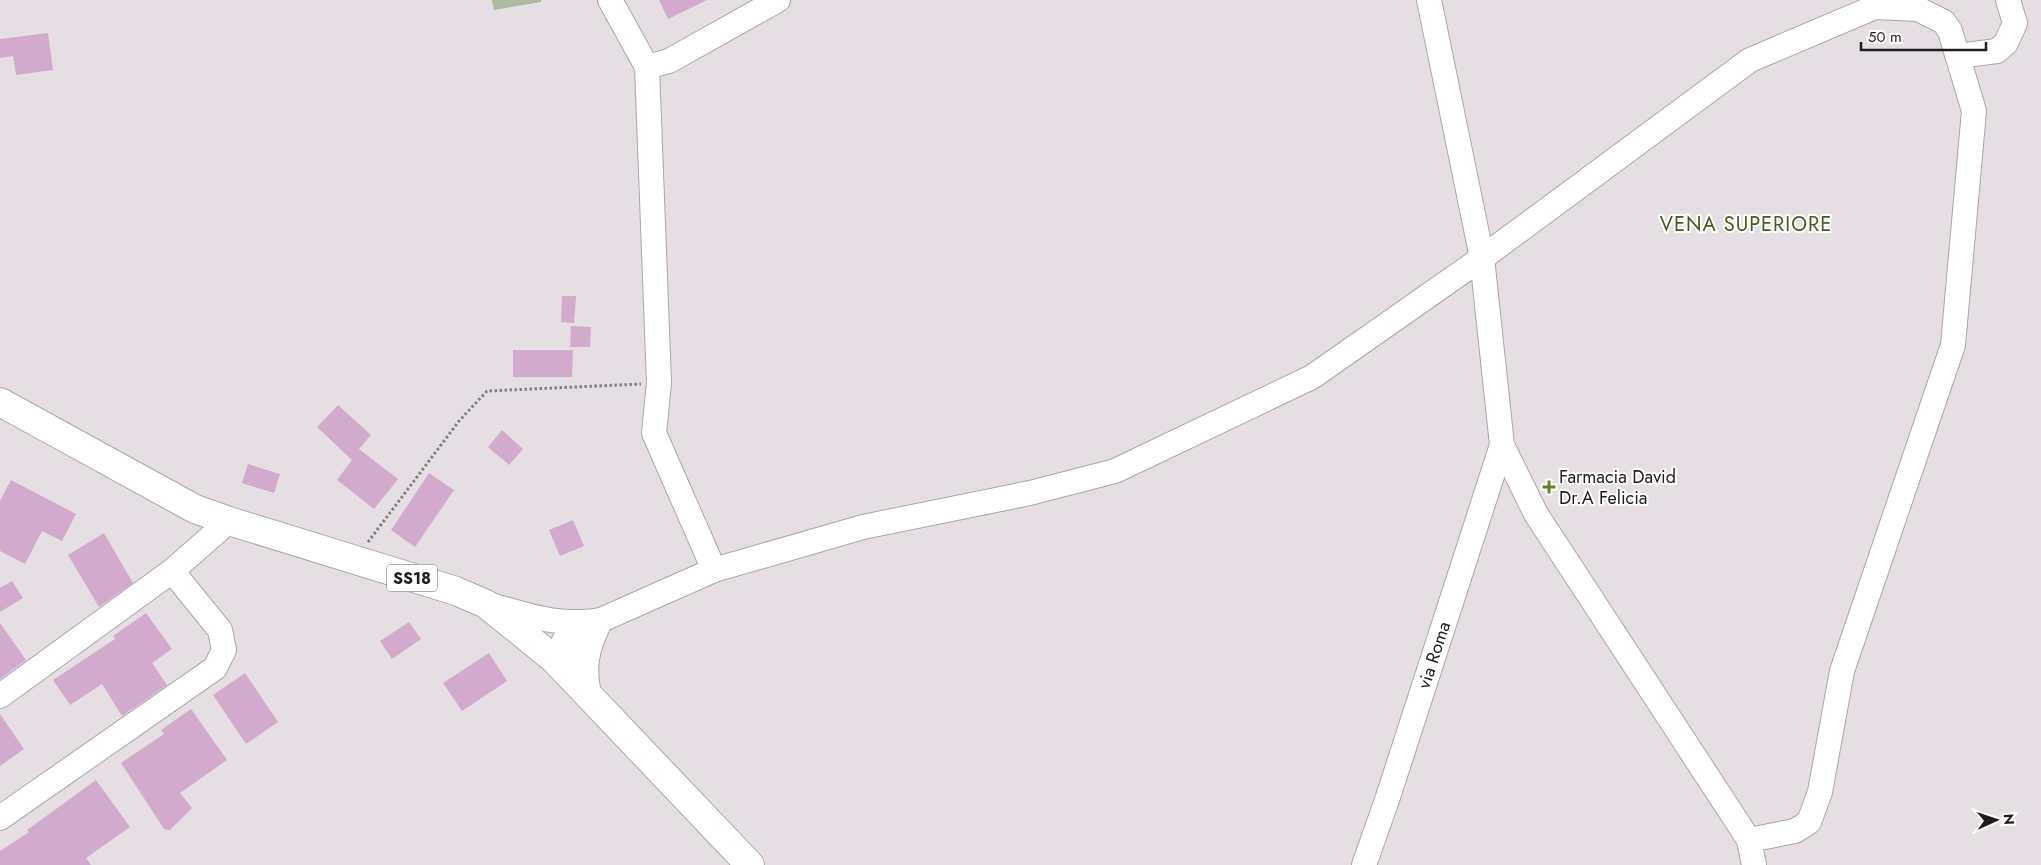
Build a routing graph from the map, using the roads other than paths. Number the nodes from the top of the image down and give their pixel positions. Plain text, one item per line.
1 (610, 0) edge
2 (778, 0) edge
3 (1429, 0) edge
4 (2008, 0) edge
5 (1901, 4) edge
6 (1958, 56) junction
7 (648, 67) junction
8 (1482, 258) junction
9 (0, 402) edge
10 (1502, 445) junction
11 (229, 521) junction
12 (714, 570) junction
13 (172, 571) junction
14 (486, 604) junction
15 (594, 625) junction
16 (554, 659) junction
17 (0, 696) edge
18 (590, 698) junction
19 (0, 818) edge
20 (1749, 840) junction
21 (737, 861) edge
22 (1364, 865) edge
23 (1754, 865) edge

1 - 7 street
2 - 7 street
3 - 8 street
4 - 6 street
5 - 6 street
5 - 8 street
6 - 20 street
7 - 12 street
8 - 10 street
8 - 12 street
9 - 11 main road, SS18
10 - 20 street
10 - 22 street, via Roma
11 - 13 street
11 - 14 main road, SS18
12 - 15 street
13 - 17 street
13 - 19 street
14 - 15 street
14 - 16 main road, SS18
15 - 16 street
15 - 18 street
16 - 18 main road, SS18
18 - 21 main road, SS18
20 - 23 street

